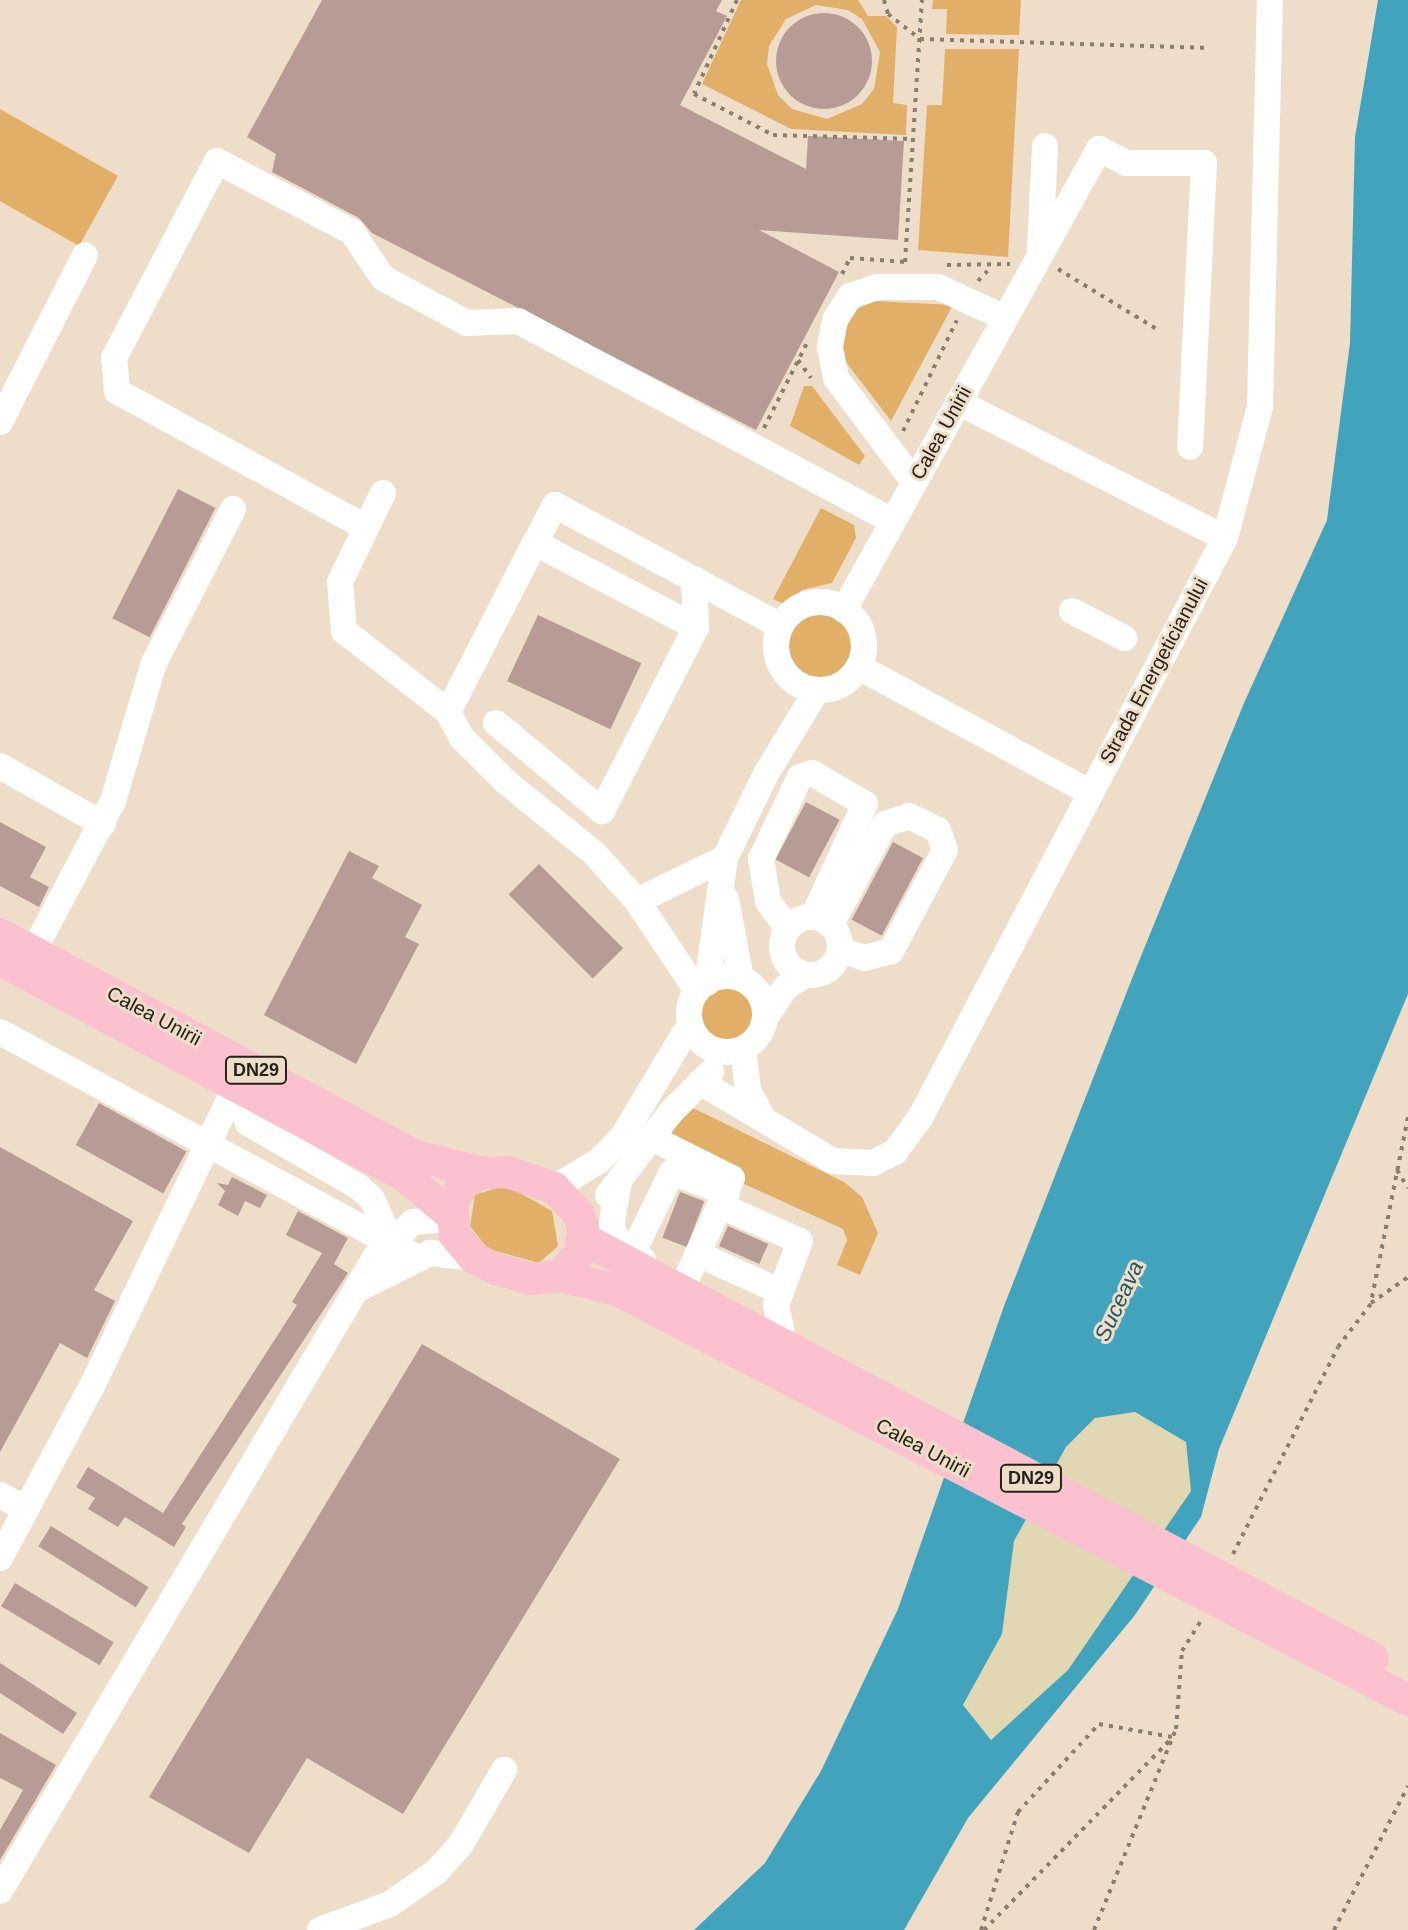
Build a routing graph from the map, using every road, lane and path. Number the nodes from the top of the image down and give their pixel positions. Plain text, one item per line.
1 (737, 0) edge
2 (884, 0) edge
3 (922, 0) edge
4 (1270, 0) edge
5 (920, 39) junction
6 (1210, 48) dead end
7 (913, 139) junction
8 (1045, 146) dead end
9 (85, 255) dead end
10 (1039, 256) junction
11 (905, 262) dead end
12 (990, 268) dead end
13 (966, 300) junction
14 (1005, 318) junction
15 (1155, 328) dead end
16 (958, 402) junction
17 (0, 422) edge
18 (1190, 447) dead end
19 (893, 452) junction
20 (914, 482) junction
21 (383, 493) dead end
22 (233, 509) dead end
23 (893, 521) junction
24 (365, 527) junction
25 (1225, 538) junction
26 (535, 543) junction
27 (694, 579) junction
28 (844, 610) junction
29 (1072, 611) dead end
30 (781, 626) junction
31 (696, 627) junction
32 (1124, 638) dead end
33 (859, 667) junction
34 (817, 690) junction
35 (448, 712) junction
36 (496, 723) dead end
37 (0, 766) edge
38 (1089, 792) junction
39 (103, 824) junction
40 (723, 867) junction
41 (637, 901) junction
42 (822, 921) junction
43 (788, 929) junction
44 (0, 934) edge
45 (840, 950) junction
46 (33, 952) junction
47 (784, 957) junction
48 (0, 960) edge
49 (805, 975) junction
50 (746, 982) junction
51 (702, 987) junction
52 (765, 1018) junction
53 (690, 1024) junction
54 (0, 1032) edge
55 (736, 1051) junction
56 (700, 1082) junction
57 (235, 1087) junction
58 (1408, 1117) edge
59 (763, 1118) junction
60 (652, 1138) junction
61 (209, 1143) junction
62 (1397, 1170) junction
63 (483, 1173) junction
64 (619, 1182) junction
65 (554, 1188) junction
66 (1408, 1188) edge
67 (451, 1217) junction
68 (713, 1223) junction
69 (584, 1232) junction
70 (390, 1239) junction
71 (632, 1254) junction
72 (418, 1258) junction
73 (474, 1258) junction
74 (789, 1275) junction
75 (560, 1276) junction
76 (1408, 1277) edge
77 (685, 1282) junction
78 (353, 1292) junction
79 (796, 1357) junction
80 (0, 1495) edge
81 (26, 1509) junction
82 (0, 1558) edge
83 (1248, 1606) junction
84 (1408, 1677) edge
85 (1408, 1700) edge
86 (504, 1770) dead end
87 (1408, 1786) edge
88 (0, 1891) edge
89 (320, 1930) edge
90 (982, 1930) edge
91 (1334, 1930) edge

1 - 7 path
2 - 5 path
3 - 5 path
4 - 25 street, Strada Energeticianului
5 - 6 path
5 - 7 path
7 - 11 path
8 - 10 street
9 - 17 street
10 - 14 street, Calea Unirii
10 - 15 path
10 - 18 street, Calea Unirii
12 - 13 path
13 - 14 street
13 - 19 path
13 - 19 street
14 - 16 street, Calea Unirii
16 - 20 street, Calea Unirii
16 - 25 street
19 - 20 street
20 - 23 street, Calea Unirii
21 - 24 street
22 - 39 street
23 - 24 street
23 - 28 street, Calea Unirii
24 - 35 street
25 - 38 street, Strada Energeticianului
26 - 27 street
26 - 31 street
26 - 35 street
27 - 30 street
27 - 31 street
28 - 30 street
28 - 33 street
29 - 32 street
30 - 34 street
31 - 36 street
33 - 34 street
33 - 38 street
34 - 40 street
35 - 41 street
37 - 39 street
38 - 59 street, Strada Energeticianului
39 - 46 street
40 - 41 street
40 - 50 street
40 - 51 street
41 - 51 street
42 - 43 street
42 - 43 street
42 - 45 street
42 - 45 street
43 - 47 street
44 - 46 main road, Calea Unirii / DN29
45 - 49 street
46 - 63 main road, Calea Unirii / DN29
47 - 49 street
47 - 50 street
48 - 57 main road, Calea Unirii / DN29
49 - 52 street
50 - 51 street
50 - 52 street
51 - 53 street
52 - 55 street
53 - 55 street
53 - 65 street
54 - 61 street
55 - 56 street
55 - 59 street
56 - 59 street, Strada Energeticianului
56 - 60 street
57 - 61 street
57 - 67 main road, Calea Unirii / DN29
57 - 70 street
58 - 62 path
60 - 64 street
60 - 68 street
61 - 70 street
61 - 81 street
62 - 66 path
62 - 76 path
63 - 65 main road, DN29
63 - 67 main road
64 - 69 street
64 - 71 street
65 - 69 main road, DN29
67 - 70 street
67 - 73 main road, DN29
68 - 71 street
68 - 74 street
68 - 74 street
68 - 77 street
69 - 75 main road
69 - 79 main road, Calea Unirii / DN29
70 - 72 street
70 - 78 street
71 - 77 street
72 - 73 street
72 - 78 street
73 - 75 main road, DN29
74 - 79 street
75 - 79 main road, Calea Unirii / DN29
77 - 79 street
78 - 88 street
79 - 83 main road, Calea Unirii / DN29
80 - 81 street
81 - 82 street
83 - 84 main road, Calea Unirii / DN29
83 - 85 main road, Calea Unirii / DN29
86 - 89 street
87 - 91 path
90 - 90 path

